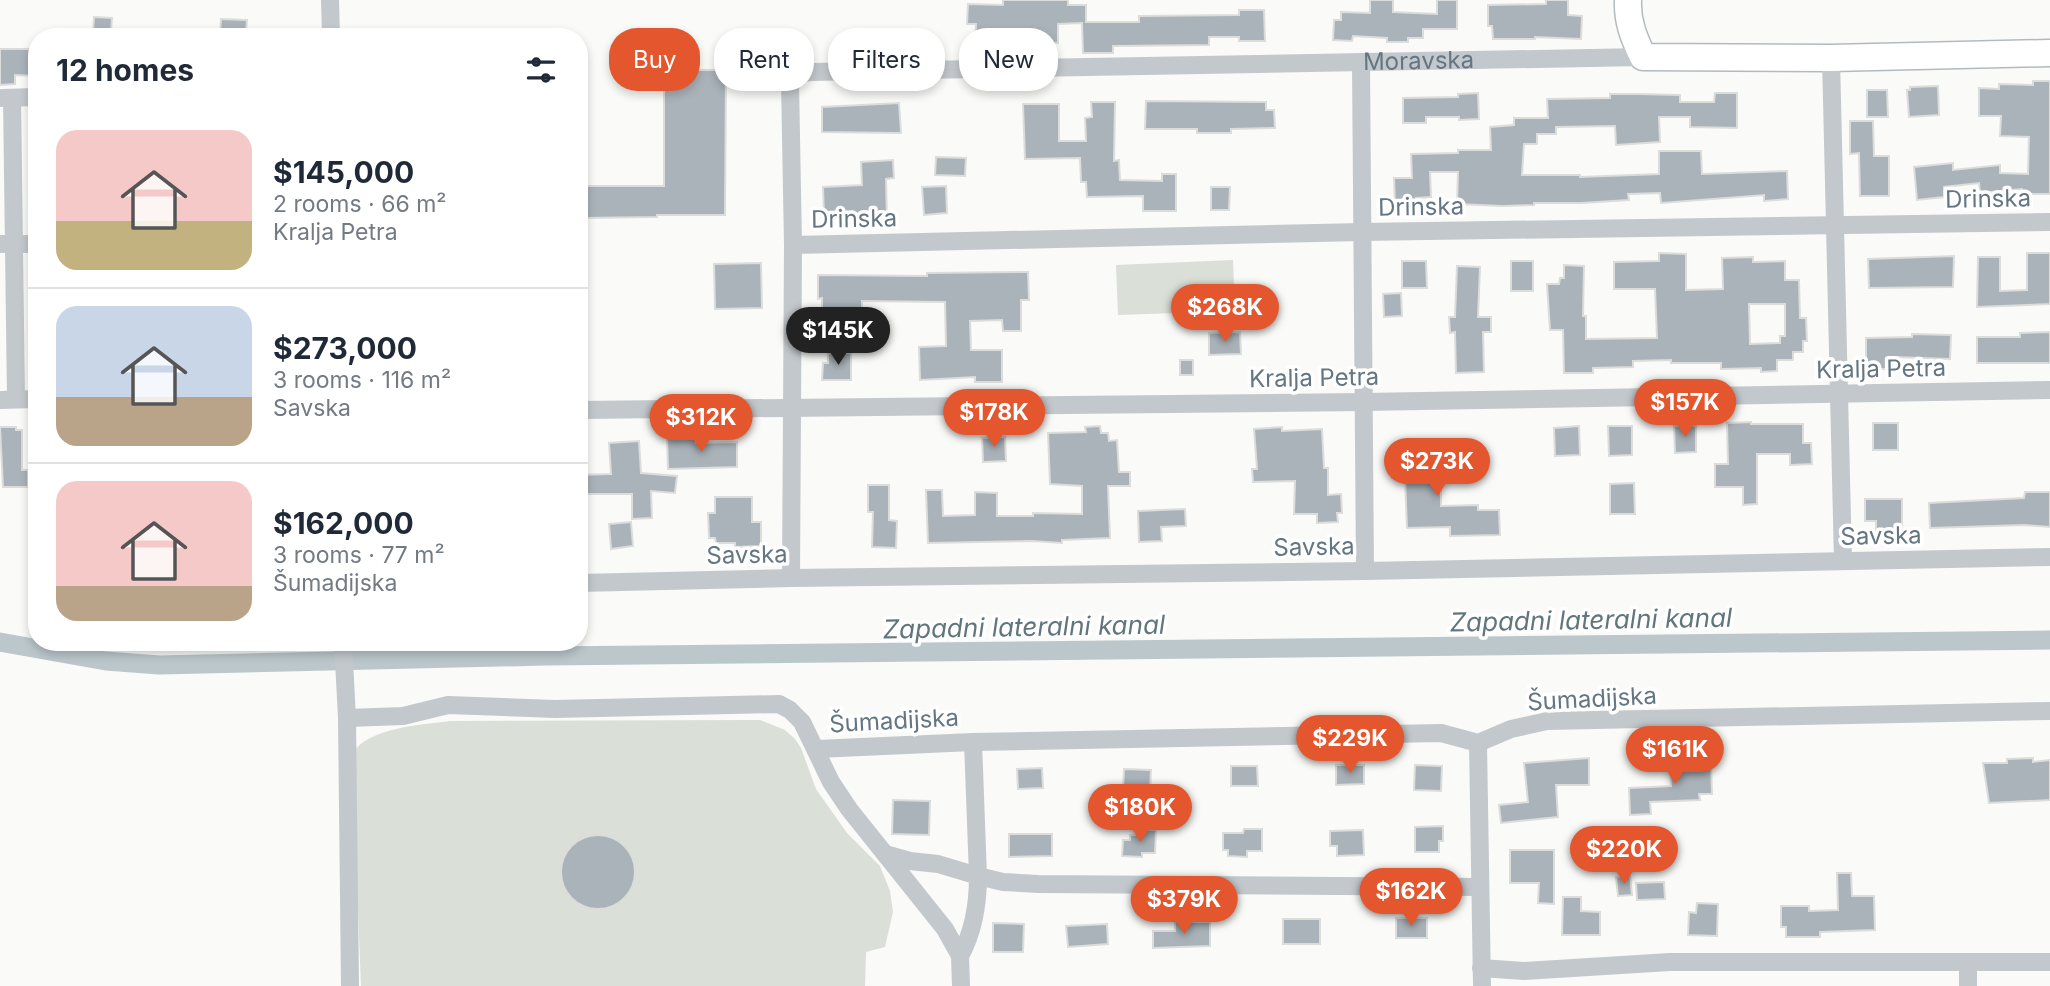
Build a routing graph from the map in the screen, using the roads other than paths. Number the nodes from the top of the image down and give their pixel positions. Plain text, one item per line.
1 (330, 0) edge
2 (1628, 0) edge
3 (331, 28) edge
4 (2050, 53) edge
5 (1643, 57) junction
6 (1831, 58) junction
7 (1361, 63) junction
8 (28, 97) edge
9 (6, 98) edge
10 (2050, 222) edge
11 (1835, 226) junction
12 (1362, 232) junction
13 (6, 244) edge
14 (28, 244) edge
15 (793, 245) junction
16 (2050, 390) edge
17 (1839, 395) junction
18 (28, 399) edge
19 (8, 400) edge
20 (1363, 402) junction
21 (791, 409) junction
22 (588, 410) edge
23 (2050, 557) edge
24 (1843, 561) junction
25 (1364, 571) junction
26 (791, 578) junction
27 (588, 583) edge
28 (343, 651) edge
29 (2050, 710) edge
30 (346, 718) junction
31 (974, 742) junction
32 (1478, 743) junction
33 (817, 750) junction
34 (885, 854) junction
35 (978, 876) junction
36 (1480, 887) junction
37 (960, 956) junction
38 (2050, 962) edge
39 (1968, 964) junction
40 (1481, 977) edge
41 (350, 986) edge
42 (961, 986) edge
43 (1968, 986) edge

1 - 3 street
2 - 5 street
4 - 6 street, Moravska
5 - 6 street, Moravska
5 - 7 street, Moravska
6 - 11 street
7 - 12 street
7 - 15 street, Moravska
8 - 9 street
9 - 13 street
10 - 11 street, Drinska
11 - 12 street, Drinska
11 - 17 street
12 - 15 street, Drinska
12 - 20 street
13 - 14 street
13 - 19 street
15 - 21 street
16 - 17 street, Kralja Petra
17 - 20 street, Kralja Petra
17 - 24 street
18 - 19 street
20 - 21 street, Kralja Petra
20 - 25 street
21 - 22 street, Kralja Petra
21 - 26 street
23 - 24 street, Savska
24 - 25 street, Savska
25 - 26 street, Savska
26 - 27 street, Savska
28 - 30 street
29 - 32 street, Šumadijska
30 - 33 street
30 - 41 street
31 - 32 street, Šumadijska
31 - 33 street, Šumadijska
31 - 35 street, Šumadijska
32 - 36 street
33 - 34 street
34 - 35 street
34 - 37 street
35 - 36 street
35 - 37 street, Šumadijska
36 - 40 street
37 - 42 street
38 - 39 street
39 - 40 street
39 - 43 street

